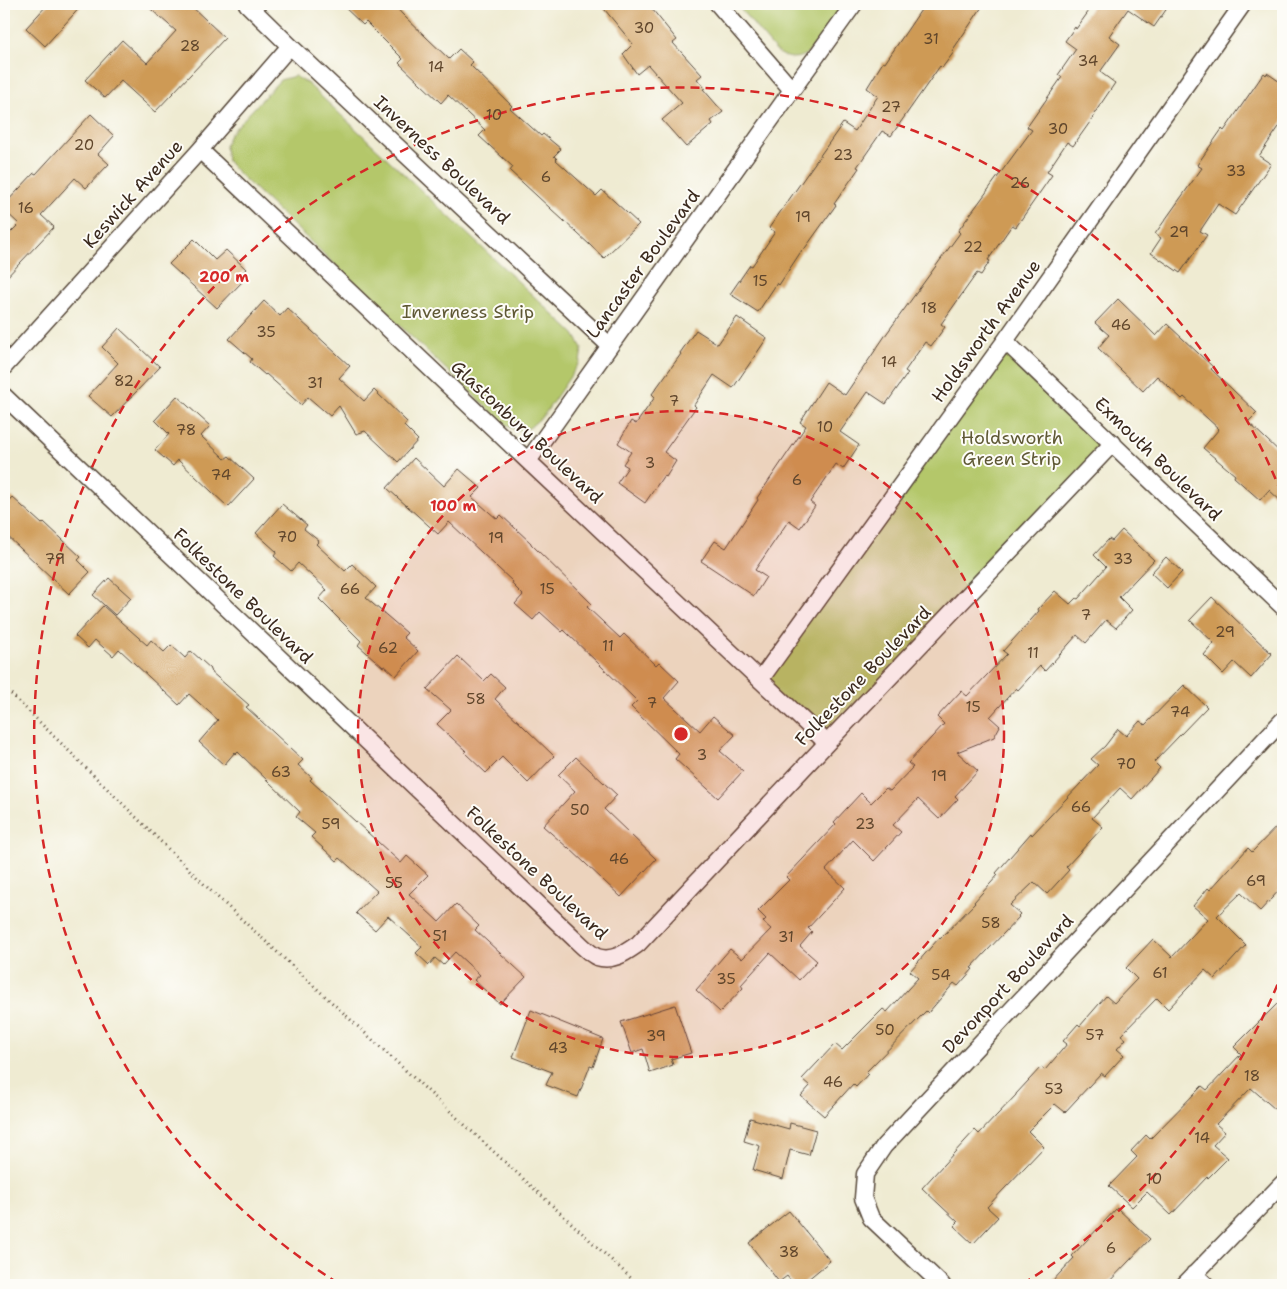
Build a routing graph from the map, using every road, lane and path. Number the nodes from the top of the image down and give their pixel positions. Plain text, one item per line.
1 (247, 4) edge
2 (718, 4) edge
3 (854, 4) edge
4 (1243, 4) edge
5 (290, 46) junction
6 (792, 90) junction
7 (200, 150) junction
8 (1005, 341) junction
9 (609, 345) junction
10 (4, 367) edge
11 (4, 396) edge
12 (1113, 443) junction
13 (528, 461) junction
14 (1283, 607) edge
15 (760, 680) junction
16 (4, 687) edge
17 (1283, 720) edge
18 (827, 743) junction
19 (1283, 1182) edge
20 (1194, 1282) edge
21 (636, 1285) edge
22 (942, 1285) edge

1 - 5 street, Inverness Boulevard
2 - 6 street
3 - 6 street, Lancaster Boulevard
4 - 8 street, Holdsworth Avenue
5 - 7 street, Keswick Avenue
5 - 9 street, Inverness Boulevard
6 - 9 street, Lancaster Boulevard
7 - 10 street, Keswick Avenue
7 - 13 street, Glastonbury Boulevard
8 - 12 street, Exmouth Boulevard
8 - 15 street, Holdsworth Avenue
9 - 13 street, Lancaster Boulevard
11 - 18 street, Folkestone Boulevard
12 - 14 street, Exmouth Boulevard
12 - 18 street, Folkestone Boulevard
13 - 15 street, Glastonbury Boulevard
15 - 18 street, Glastonbury Boulevard
16 - 21 path
17 - 22 street, Devonport Boulevard
19 - 20 street

